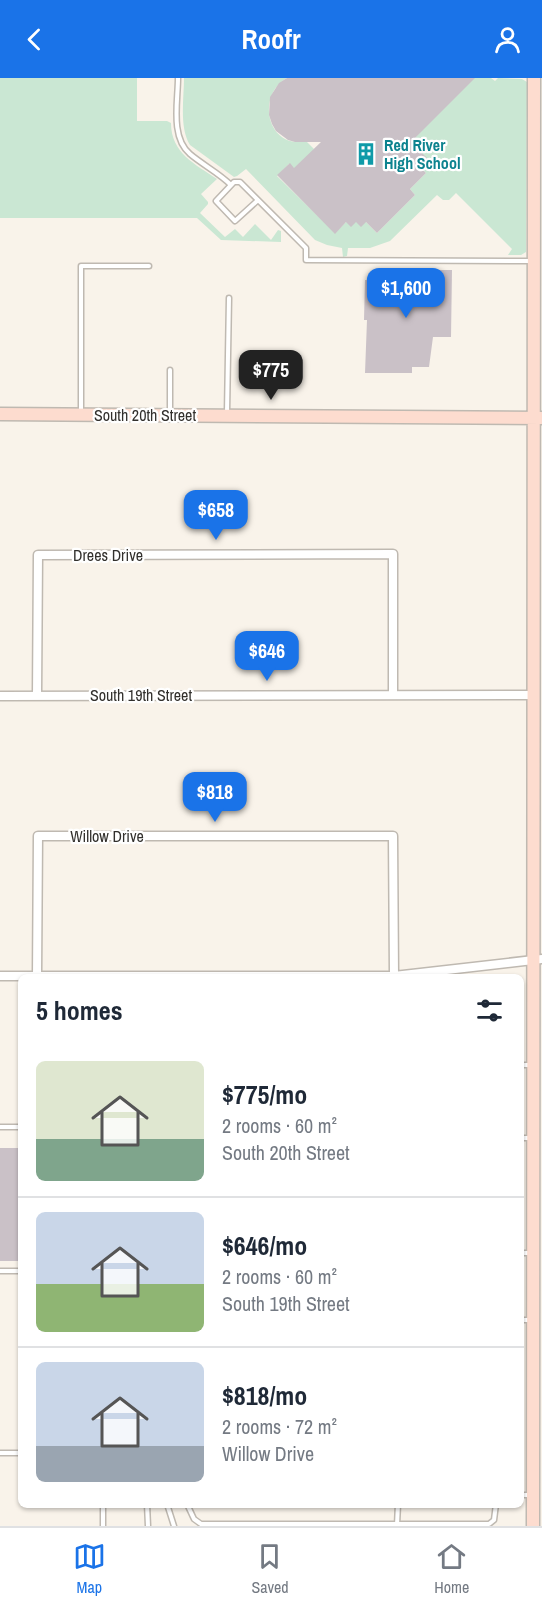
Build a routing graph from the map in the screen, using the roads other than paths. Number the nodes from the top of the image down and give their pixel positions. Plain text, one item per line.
1 (178, 78) edge
2 (534, 78) edge
3 (231, 185) junction
4 (257, 201) junction
5 (534, 261) junction
6 (149, 266) dead end
7 (229, 298) dead end
8 (170, 370) dead end
9 (0, 414) edge
10 (81, 415) junction
11 (170, 415) junction
12 (227, 416) junction
13 (538, 418) edge
14 (538, 529) edge
15 (538, 618) edge
16 (37, 695) junction
17 (393, 695) junction
18 (0, 696) edge
19 (537, 702) edge
20 (538, 790) edge
21 (538, 959) edge
22 (38, 974) edge
23 (394, 974) edge
24 (411, 974) edge
25 (0, 976) edge
26 (18, 976) edge
27 (527, 1065) edge
28 (0, 1127) edge
29 (18, 1127) edge
30 (532, 1138) edge
31 (538, 1232) edge
32 (524, 1253) edge
33 (534, 1253) junction
34 (0, 1271) edge
35 (18, 1271) edge
36 (538, 1320) edge
37 (537, 1409) edge
38 (0, 1453) edge
39 (18, 1453) edge
40 (532, 1498) edge
41 (103, 1508) edge
42 (147, 1508) edge
43 (168, 1508) edge
44 (189, 1508) edge
45 (398, 1508) edge
46 (496, 1508) edge
47 (251, 1525) edge
48 (397, 1525) edge
49 (103, 1526) edge
50 (148, 1526) edge
51 (174, 1526) edge
52 (533, 1526) edge

1 - 3 lane
2 - 5 street
3 - 4 lane
3 - 4 lane
4 - 5 lane
5 - 13 street
6 - 10 lane
7 - 12 lane
8 - 11 lane
9 - 10 street, South 20th Street
10 - 11 street, South 20th Street
11 - 12 street, South 20th Street
12 - 13 street, South 20th Street
13 - 14 street
14 - 15 street
15 - 19 street
16 - 17 street, South 19th Street
16 - 17 street, Drees Drive
16 - 18 street, South 19th Street
17 - 19 street, South 19th Street
19 - 20 street
20 - 21 street
21 - 24 street
21 - 27 street
22 - 23 street, Willow Drive
25 - 26 street
27 - 30 street
28 - 29 lane
30 - 31 street
31 - 33 street
32 - 33 lane
33 - 36 street
34 - 35 lane
36 - 37 street
37 - 40 street
38 - 39 lane
40 - 52 street
41 - 49 lane
42 - 50 lane
43 - 51 lane
44 - 47 lane
45 - 48 lane
46 - 48 lane
47 - 48 lane

